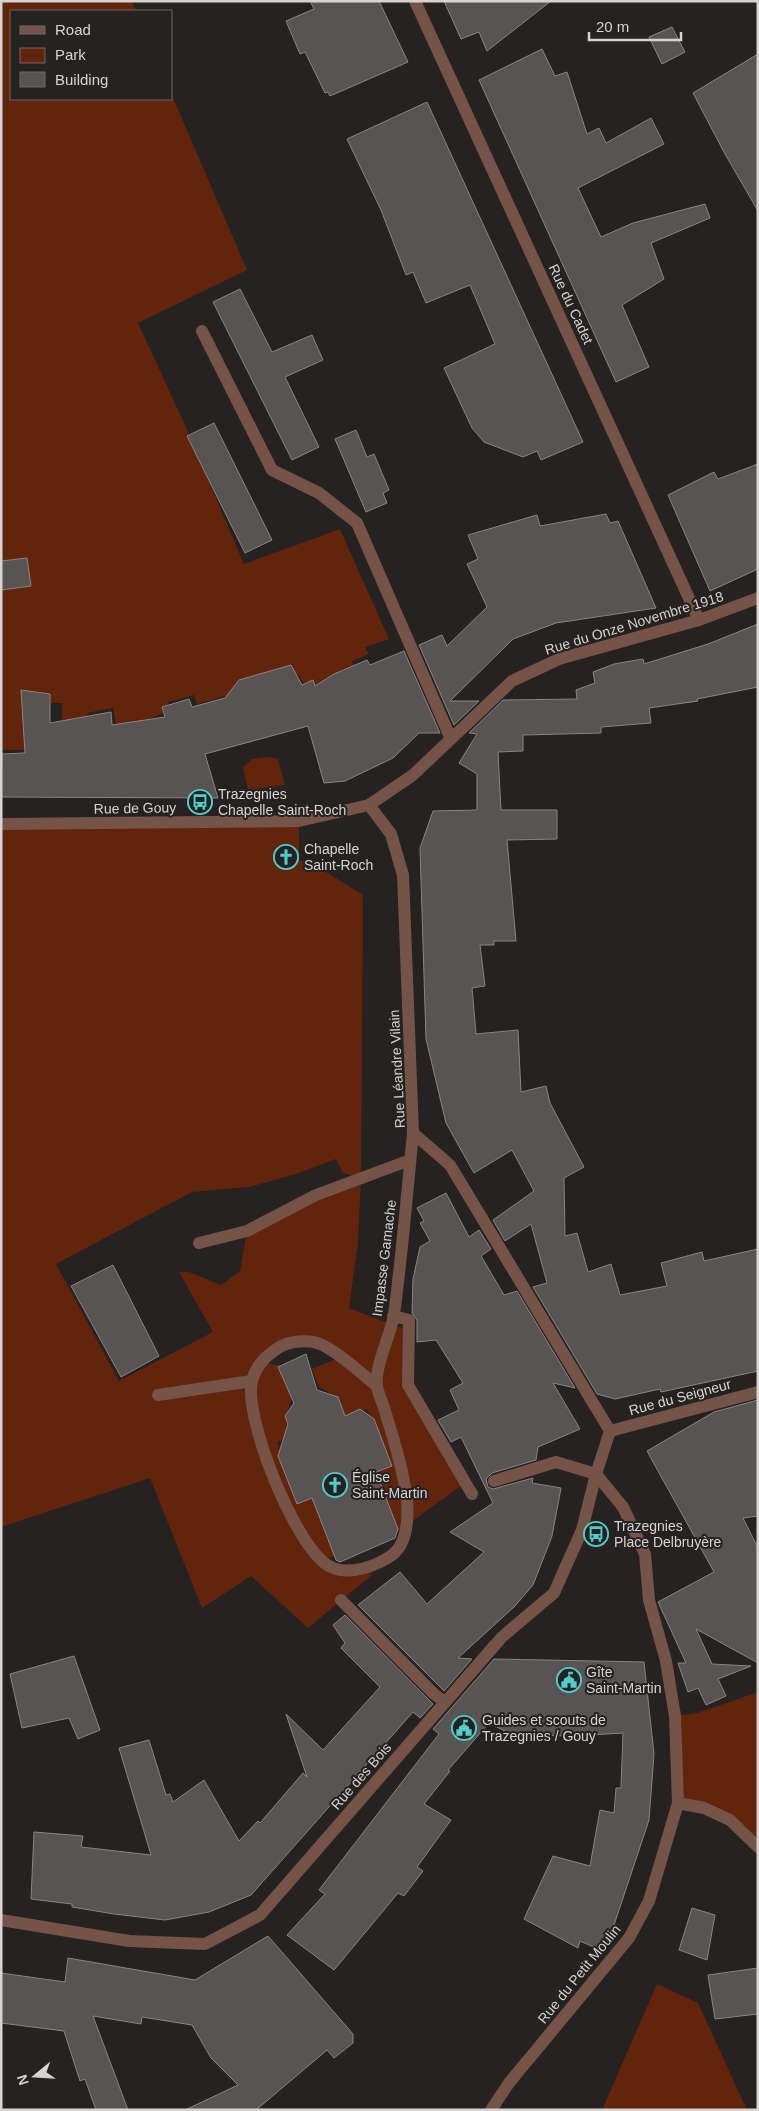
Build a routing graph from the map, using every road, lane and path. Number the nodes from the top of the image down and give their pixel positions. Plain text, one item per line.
1 (415, 1) edge
2 (202, 331) dead end
3 (758, 598) edge
4 (699, 620) junction
5 (451, 739) junction
6 (369, 805) junction
7 (299, 820) joint
8 (1, 824) edge
9 (413, 1133) junction
10 (410, 1160) junction
11 (199, 1242) dead end
12 (393, 1320) junction
13 (252, 1381) junction
14 (376, 1385) junction
15 (758, 1392) edge
16 (158, 1394) dead end
17 (610, 1431) junction
18 (596, 1474) junction
19 (494, 1481) dead end
20 (472, 1494) dead end
21 (341, 1600) dead end
22 (445, 1702) junction
23 (678, 1803) junction
24 (758, 1847) edge
25 (1, 1920) edge
26 (491, 2110) edge

1 - 4 street, Rue du Cadet
2 - 5 street
3 - 4 street, Rue du Onze Novembre 1918
4 - 5 street, Rue du Onze Novembre 1918
5 - 6 street, Rue du Onze Novembre 1918
6 - 7 street, Rue du Onze Novembre 1918
6 - 9 street, Rue Léandre Vilain
7 - 8 street, Rue de Gouy
9 - 10 street, Impasse Gamache
9 - 17 street, Rue Léandre Vilain
10 - 11 street
10 - 12 street, Impasse Gamache
12 - 14 street, Impasse Gamache
12 - 20 street
13 - 14 street
13 - 14 street
13 - 16 street
15 - 17 street, Rue du Seigneur
17 - 18 street, Rue des Bois
18 - 19 street
18 - 22 street, Rue des Bois
18 - 23 street, Rue du Petit Moulin
21 - 22 street
22 - 25 street, Rue des Bois
23 - 24 street
23 - 26 street, Rue du Petit Moulin

